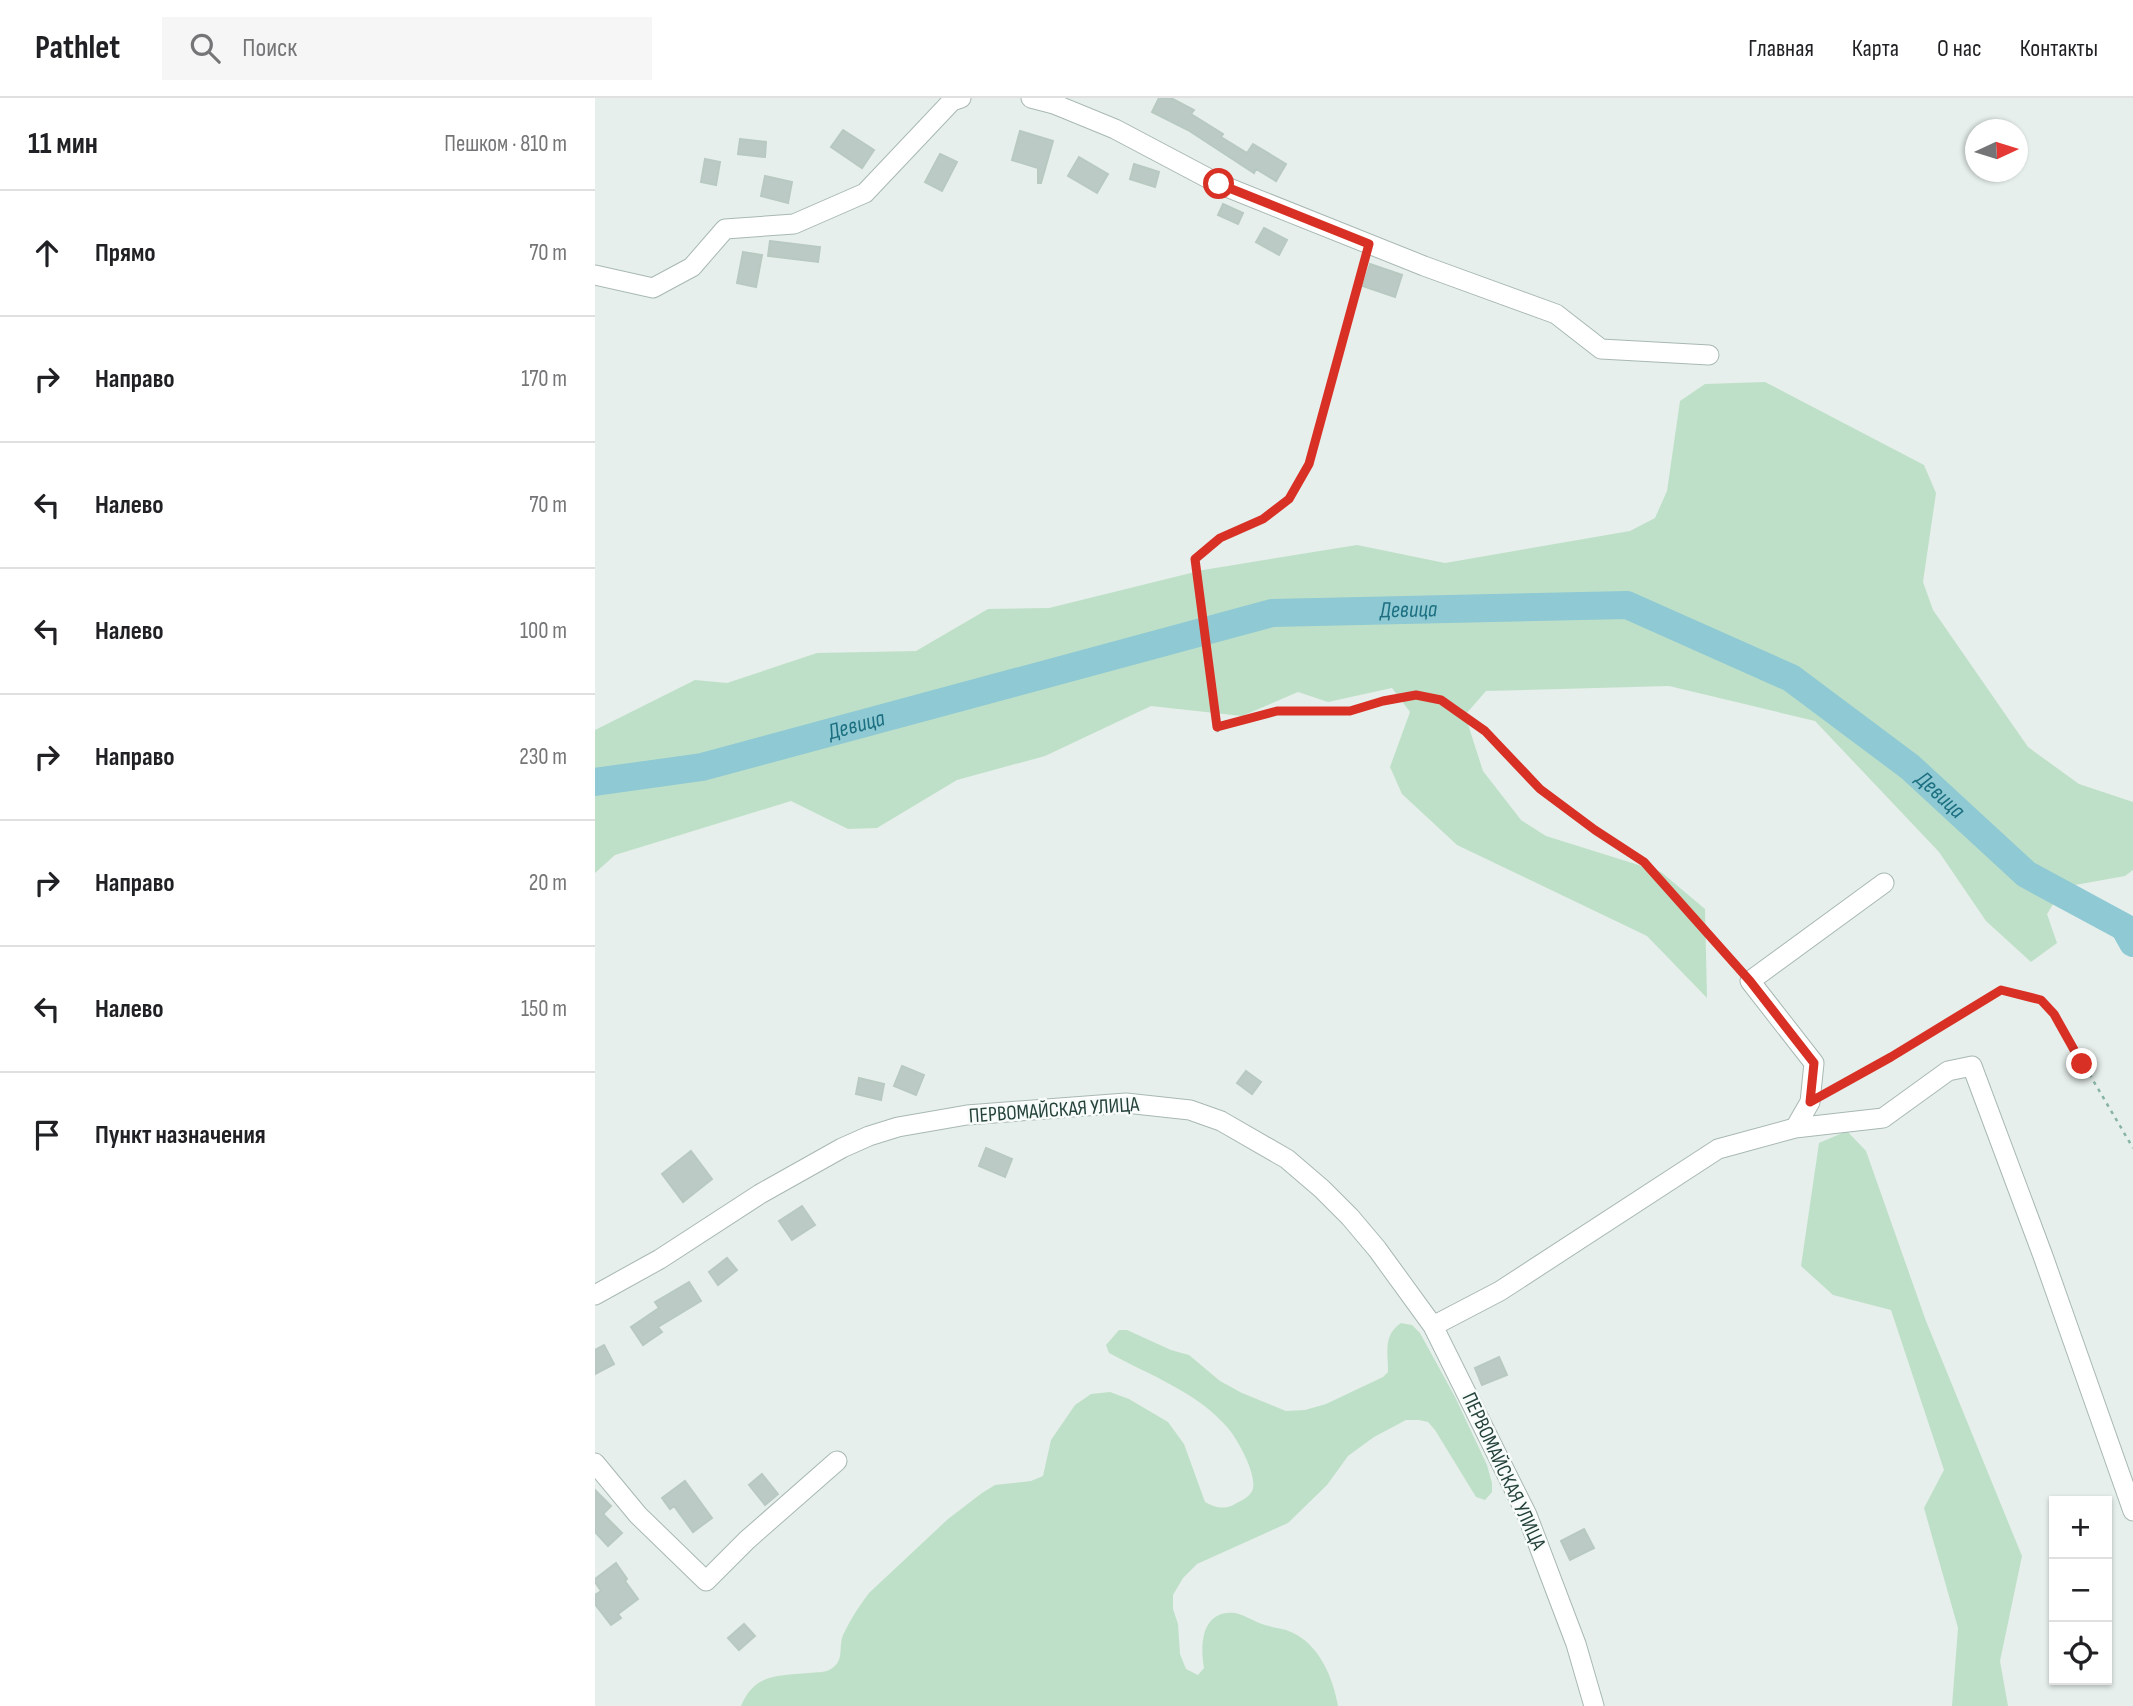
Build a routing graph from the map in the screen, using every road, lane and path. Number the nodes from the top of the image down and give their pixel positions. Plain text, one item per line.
1 (961, 98) edge
2 (1031, 98) edge
3 (1369, 244) junction
4 (595, 275) edge
5 (1709, 355) dead end
6 (1884, 883) dead end
7 (1750, 981) junction
8 (1810, 1102) junction
9 (1795, 1128) junction
10 (2133, 1148) edge
11 (595, 1295) edge
12 (1433, 1326) junction
13 (837, 1461) dead end
14 (595, 1463) edge
15 (2133, 1511) edge
16 (1594, 1706) edge

1 - 4 street
2 - 3 street
3 - 5 street
3 - 7 path
6 - 7 street
7 - 8 street
8 - 9 street
8 - 10 path
9 - 12 street
9 - 15 street
11 - 12 street, ПЕРВОМАЙСКАЯ УЛИЦА
12 - 16 street, ПЕРВОМАЙСКАЯ УЛИЦА
13 - 14 street

